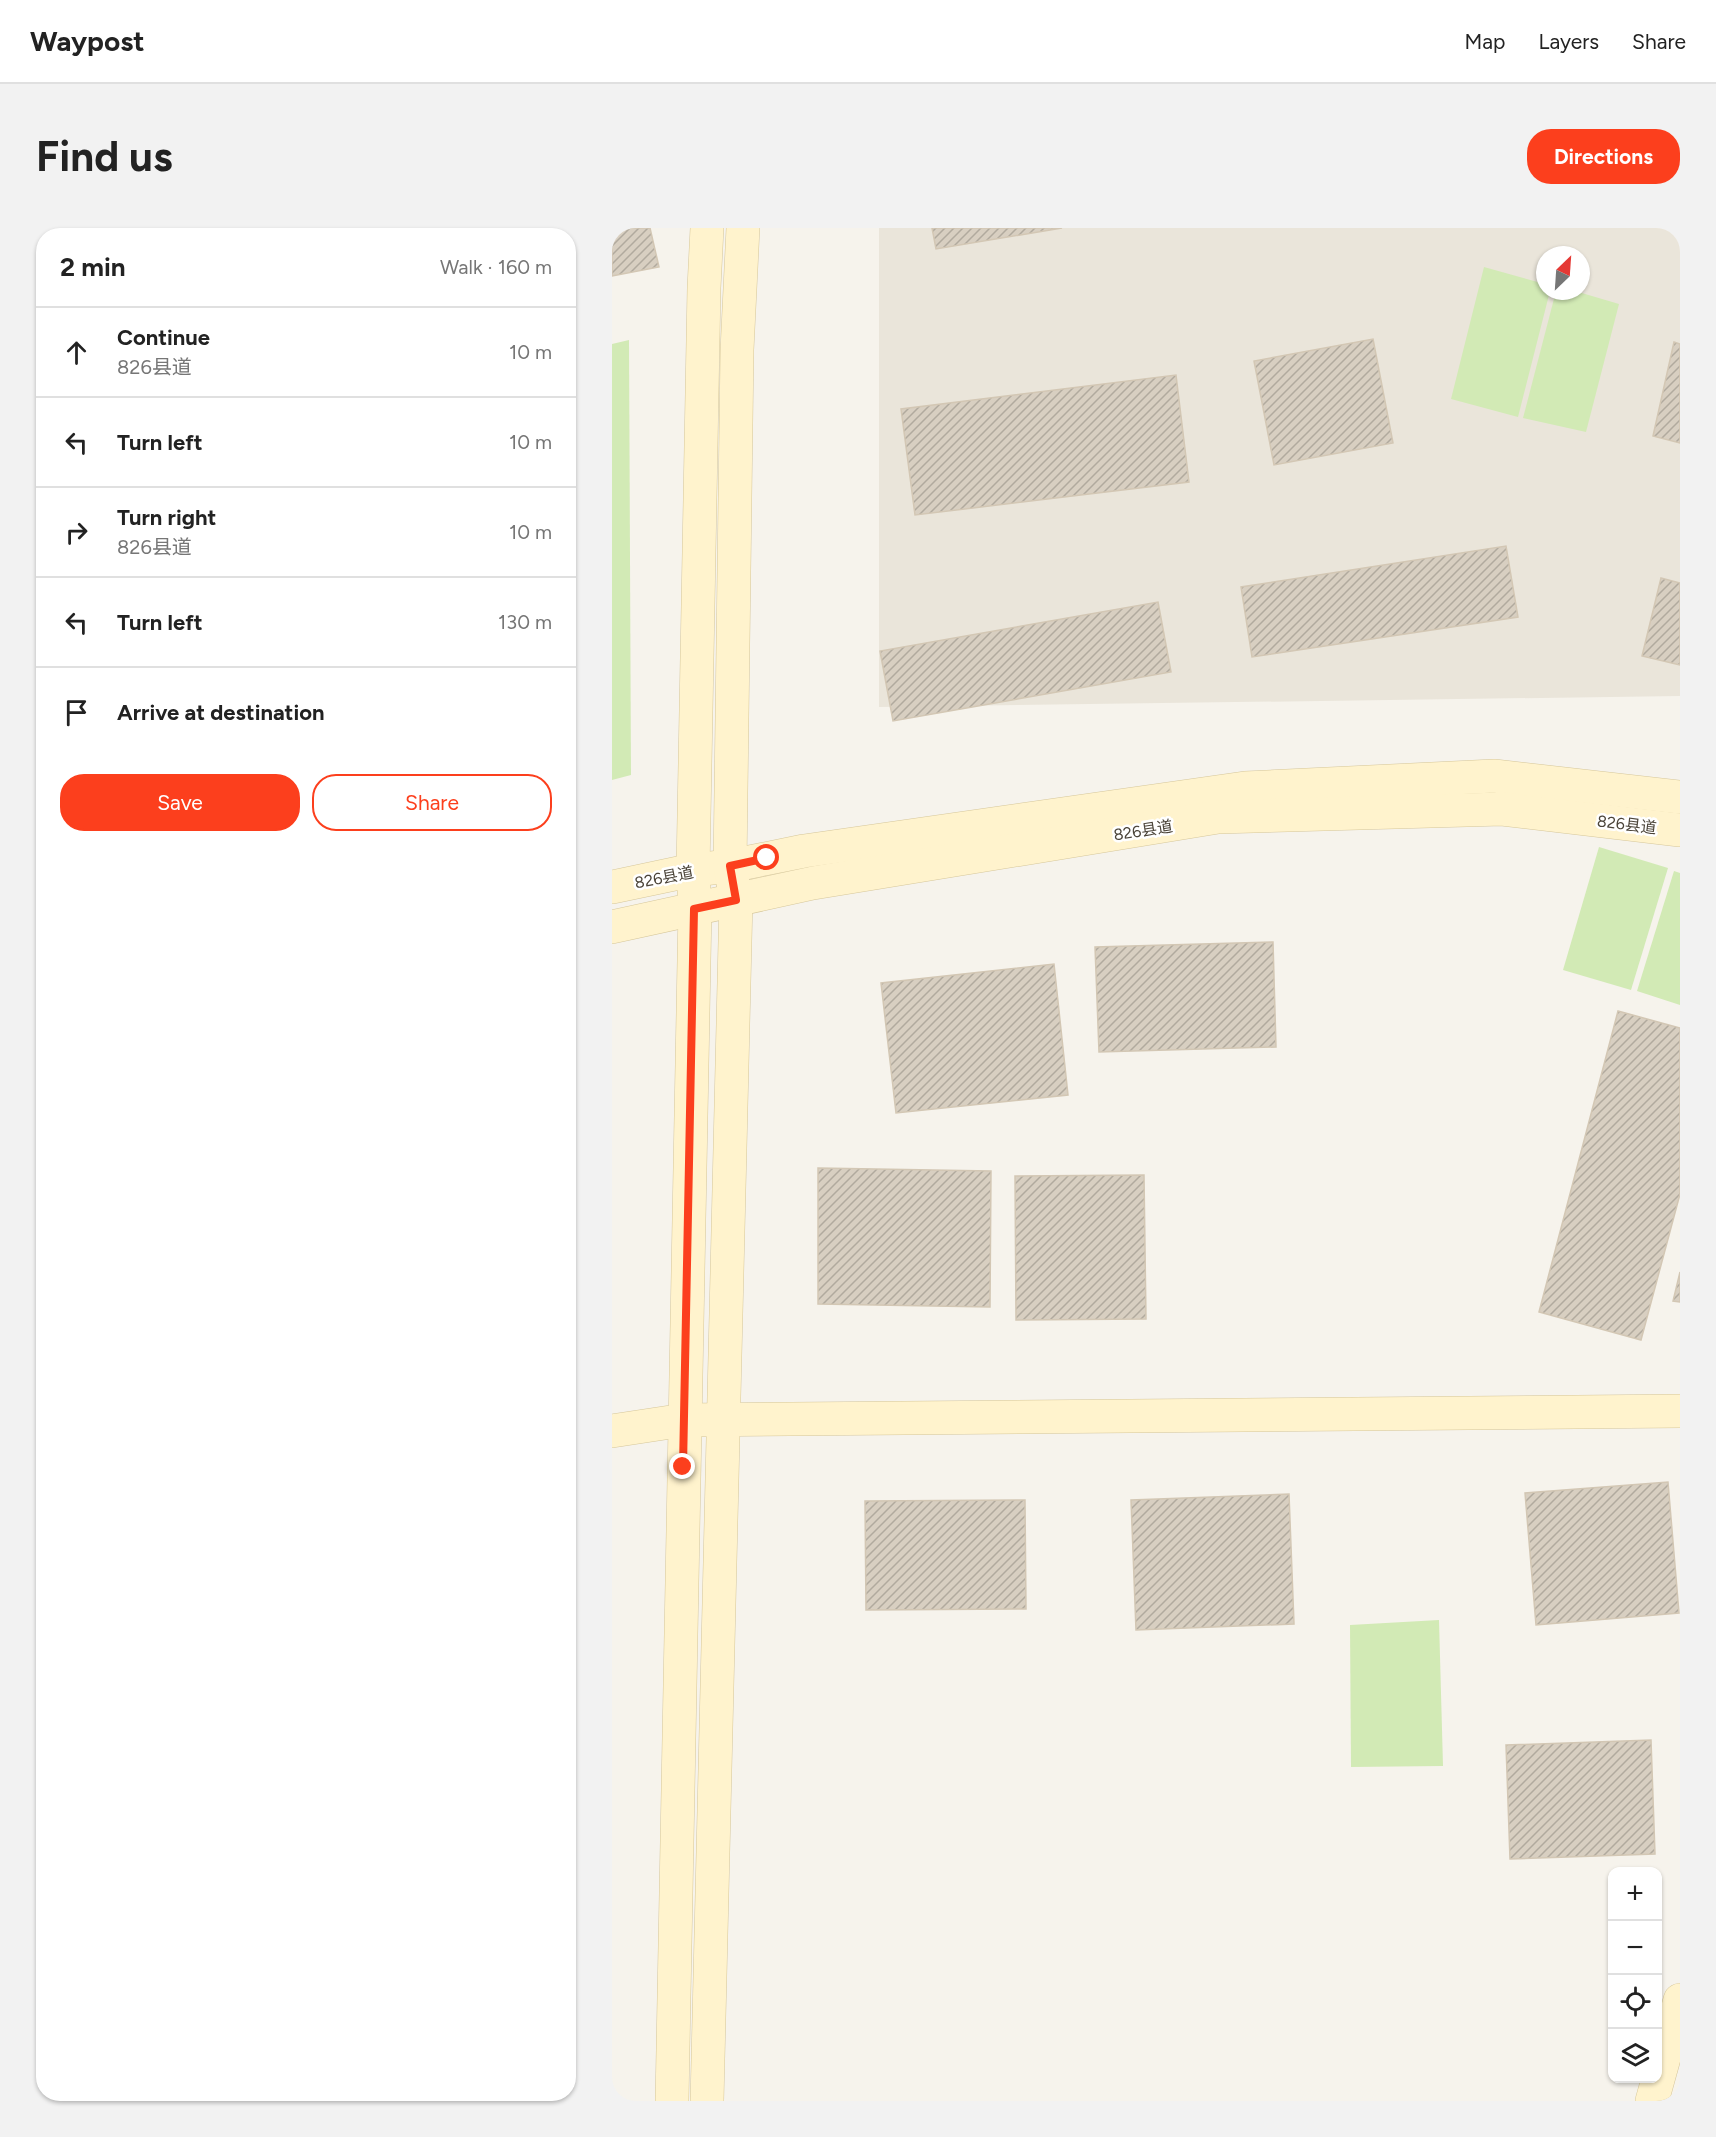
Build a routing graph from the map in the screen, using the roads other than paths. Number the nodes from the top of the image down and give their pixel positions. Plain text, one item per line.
1 (707, 228) edge
2 (743, 228) edge
3 (1680, 797) edge
4 (1680, 830) edge
5 (730, 866) junction
6 (693, 870) junction
7 (612, 887) edge
8 (736, 900) junction
9 (694, 909) junction
10 (612, 927) edge
11 (1680, 1411) edge
12 (684, 1420) junction
13 (723, 1420) junction
14 (612, 1431) edge
15 (1680, 2000) edge
16 (672, 2101) edge
17 (707, 2101) edge
18 (1652, 2101) edge

1 - 6 street
2 - 5 street
3 - 5 street, 826县道
4 - 8 street, 826县道
5 - 6 street, 826县道
5 - 8 street
6 - 7 street, 826县道
6 - 9 street
8 - 9 street, 826县道
8 - 13 street
9 - 10 street, 826县道
9 - 12 street
11 - 13 street
12 - 13 street
12 - 14 street
12 - 16 street
13 - 17 street
15 - 18 street

